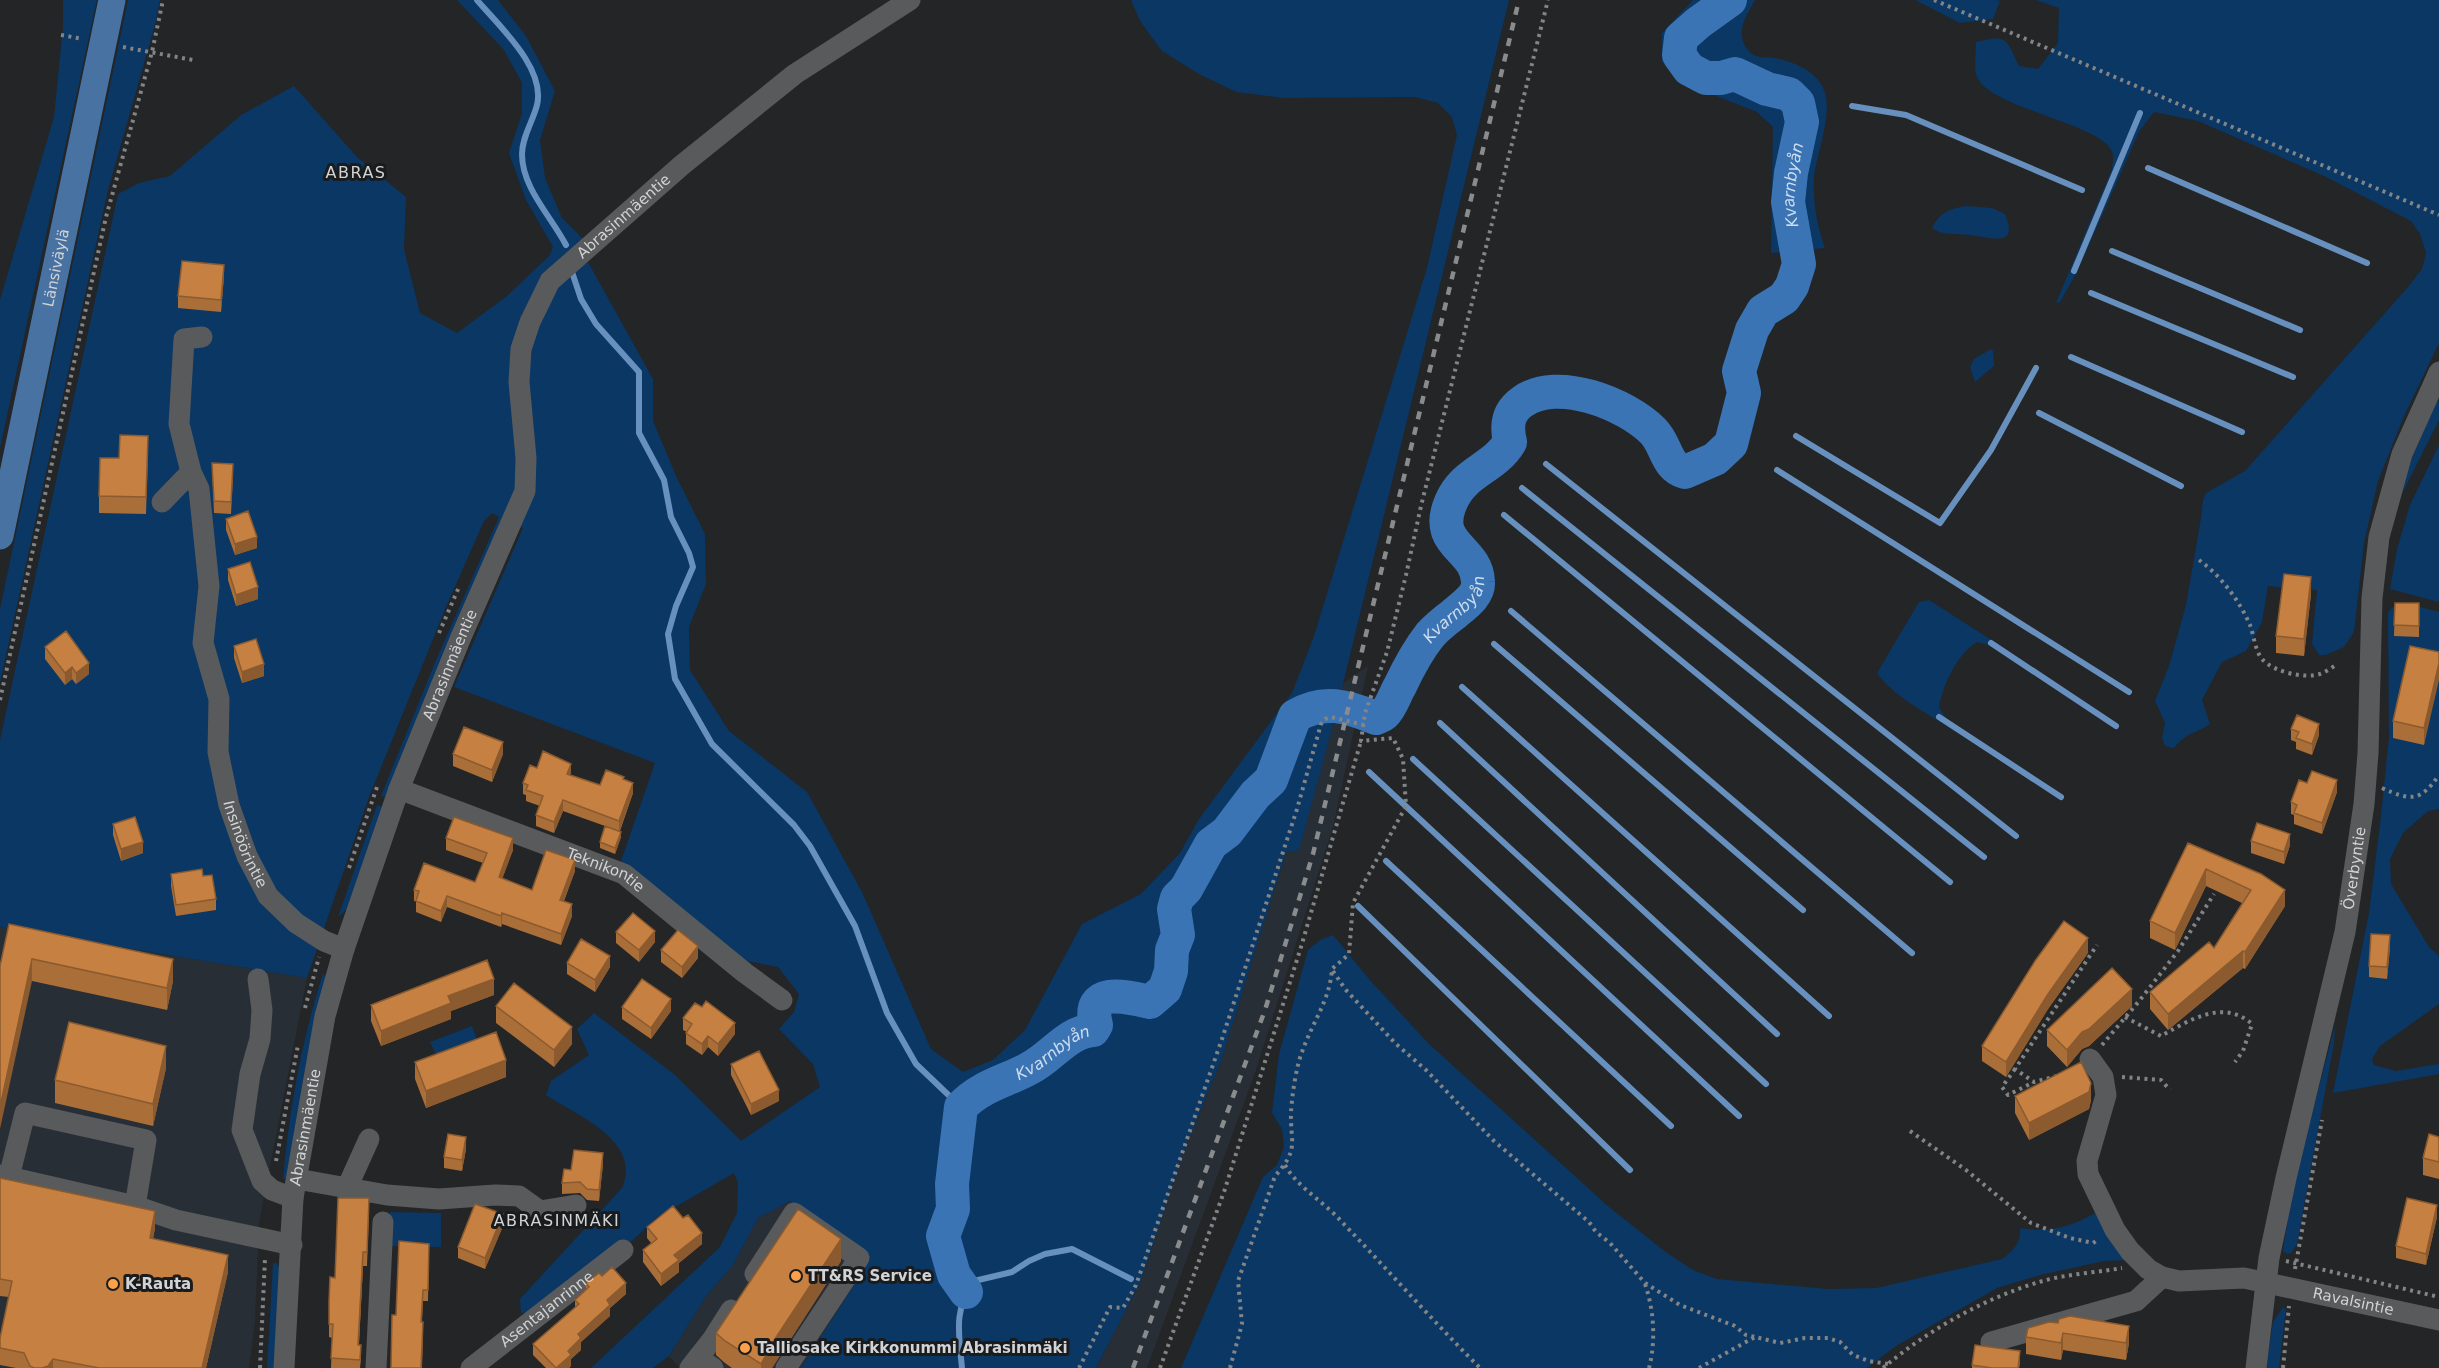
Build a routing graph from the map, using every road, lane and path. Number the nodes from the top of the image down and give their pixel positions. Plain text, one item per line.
1 (112, 0) edge
2 (163, 0) edge
3 (910, 0) edge
4 (1548, 0) edge
5 (1934, 0) edge
6 (2439, 215) edge
7 (202, 337) dead end
8 (2439, 372) edge
9 (191, 472) junction
10 (162, 502) dead end
11 (0, 536) edge
12 (2199, 560) dead end
13 (2337, 665) dead end
14 (0, 700) edge
15 (1364, 725) junction
16 (1361, 741) junction
17 (2439, 775) edge
18 (2380, 788) dead end
19 (399, 789) junction
20 (2214, 894) dead end
21 (2097, 945) dead end
22 (344, 949) junction
23 (1332, 969) junction
24 (258, 979) dead end
25 (782, 1000) dead end
26 (2126, 1017) junction
27 (2090, 1059) joint
28 (2235, 1062) dead end
29 (2015, 1069) junction
30 (2059, 1075) edge
31 (2103, 1077) junction
32 (2034, 1082) junction
33 (2170, 1090) dead end
34 (1910, 1131) dead end
35 (369, 1139) dead end
36 (1285, 1165) junction
37 (5, 1176) edge
38 (295, 1189) junction
39 (346, 1190) junction
40 (576, 1204) dead end
41 (135, 1206) junction
42 (383, 1222) dead end
43 (2115, 1230) junction
44 (292, 1245) junction
45 (623, 1250) dead end
46 (2296, 1263) dead end
47 (2155, 1273) junction
48 (1645, 1283) junction
49 (2266, 1283) junction
50 (2439, 1297) edge
51 (2439, 1320) edge
52 (1755, 1337) junction
53 (1991, 1342) dead end
54 (700, 1364) edge
55 (1888, 1364) junction
56 (284, 1368) edge
57 (376, 1368) edge
58 (471, 1368) edge
59 (786, 1368) edge
60 (1079, 1368) edge
61 (1160, 1368) edge
62 (1230, 1368) edge
63 (1480, 1368) edge
64 (1649, 1368) edge
65 (1698, 1368) edge
66 (1883, 1368) edge
67 (2256, 1368) edge

1 - 11 main road, Länsiväylä
2 - 14 path
3 - 19 street, Abrasinmäentie
4 - 15 path
5 - 6 path
7 - 9 street, Insinöörintie
8 - 49 street, Överbyntie
9 - 10 street
9 - 22 street, Insinöörintie
12 - 13 path
15 - 16 path
15 - 60 path
16 - 23 path
16 - 61 path
17 - 18 path
19 - 22 street, Abrasinmäentie
19 - 25 street, Teknikontie
20 - 26 path
21 - 29 path
22 - 38 street, Abrasinmäentie
23 - 36 path
23 - 48 path
24 - 38 street
26 - 27 path
26 - 28 path
27 - 31 street
29 - 32 path
29 - 32 path
30 - 32 path
31 - 33 path
31 - 43 street
34 - 43 path
35 - 39 street
36 - 62 path
36 - 63 path
37 - 41 street
37 - 41 street
38 - 39 street
38 - 44 street, Abrasinmäentie
39 - 40 street
41 - 44 street
42 - 57 street
43 - 47 street
44 - 56 street, Abrasinmäentie
45 - 58 street, Asentajanrinne
46 - 50 path
47 - 49 street, Ravalsintie
47 - 53 street
47 - 55 path
48 - 52 path
48 - 64 path
49 - 51 street, Ravalsintie
49 - 67 street, Överbyntie
52 - 55 path
52 - 65 path
54 - 59 street
55 - 66 path

